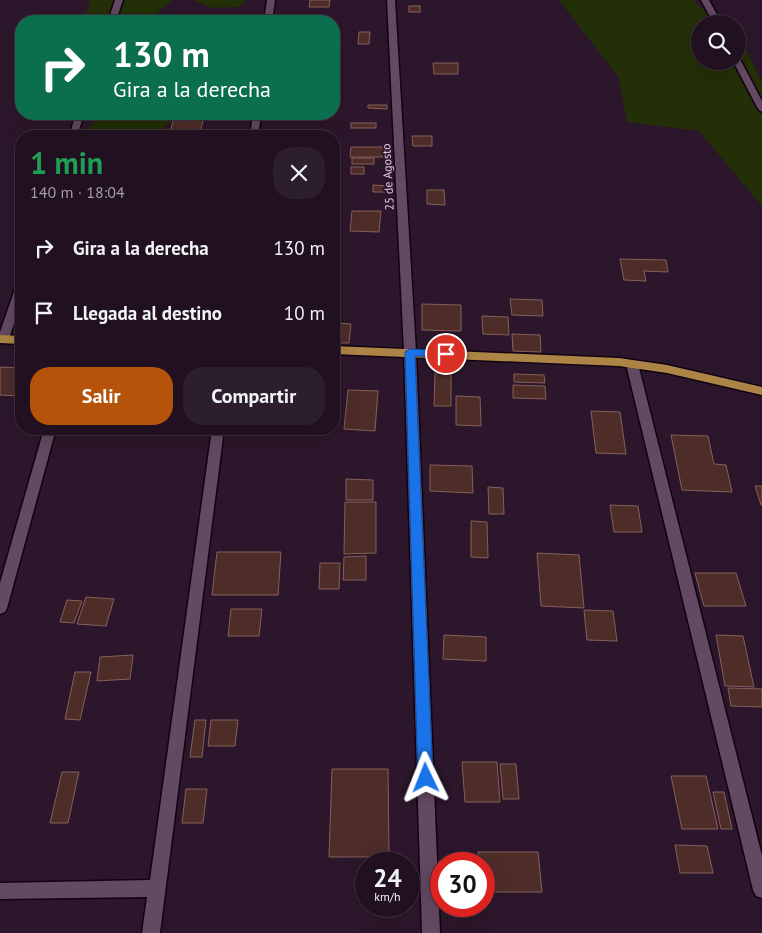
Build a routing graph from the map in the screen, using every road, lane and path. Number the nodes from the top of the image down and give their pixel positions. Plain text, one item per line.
1 (119, 0) edge
2 (271, 0) edge
3 (391, 0) edge
4 (705, 0) edge
5 (114, 15) edge
6 (269, 15) edge
7 (713, 15) edge
8 (742, 70) edge
9 (762, 109) edge
10 (15, 302) edge
11 (1, 339) edge
12 (15, 340) edge
13 (340, 350) edge
14 (410, 352) junction
15 (632, 364) junction
16 (762, 391) edge
17 (48, 435) edge
18 (217, 435) edge
19 (0, 608) edge
20 (157, 888) junction
21 (762, 890) edge
22 (0, 891) edge
23 (150, 933) edge
24 (431, 933) edge

1 - 5 street
2 - 6 street
3 - 14 street, 25 de Agosto
4 - 7 street
8 - 9 street
10 - 11 street
11 - 12 main road
13 - 14 main road
14 - 15 main road
14 - 24 street, 25 de Agosto
15 - 16 main road
15 - 21 street
17 - 19 street
18 - 20 street
20 - 22 street
20 - 23 street

